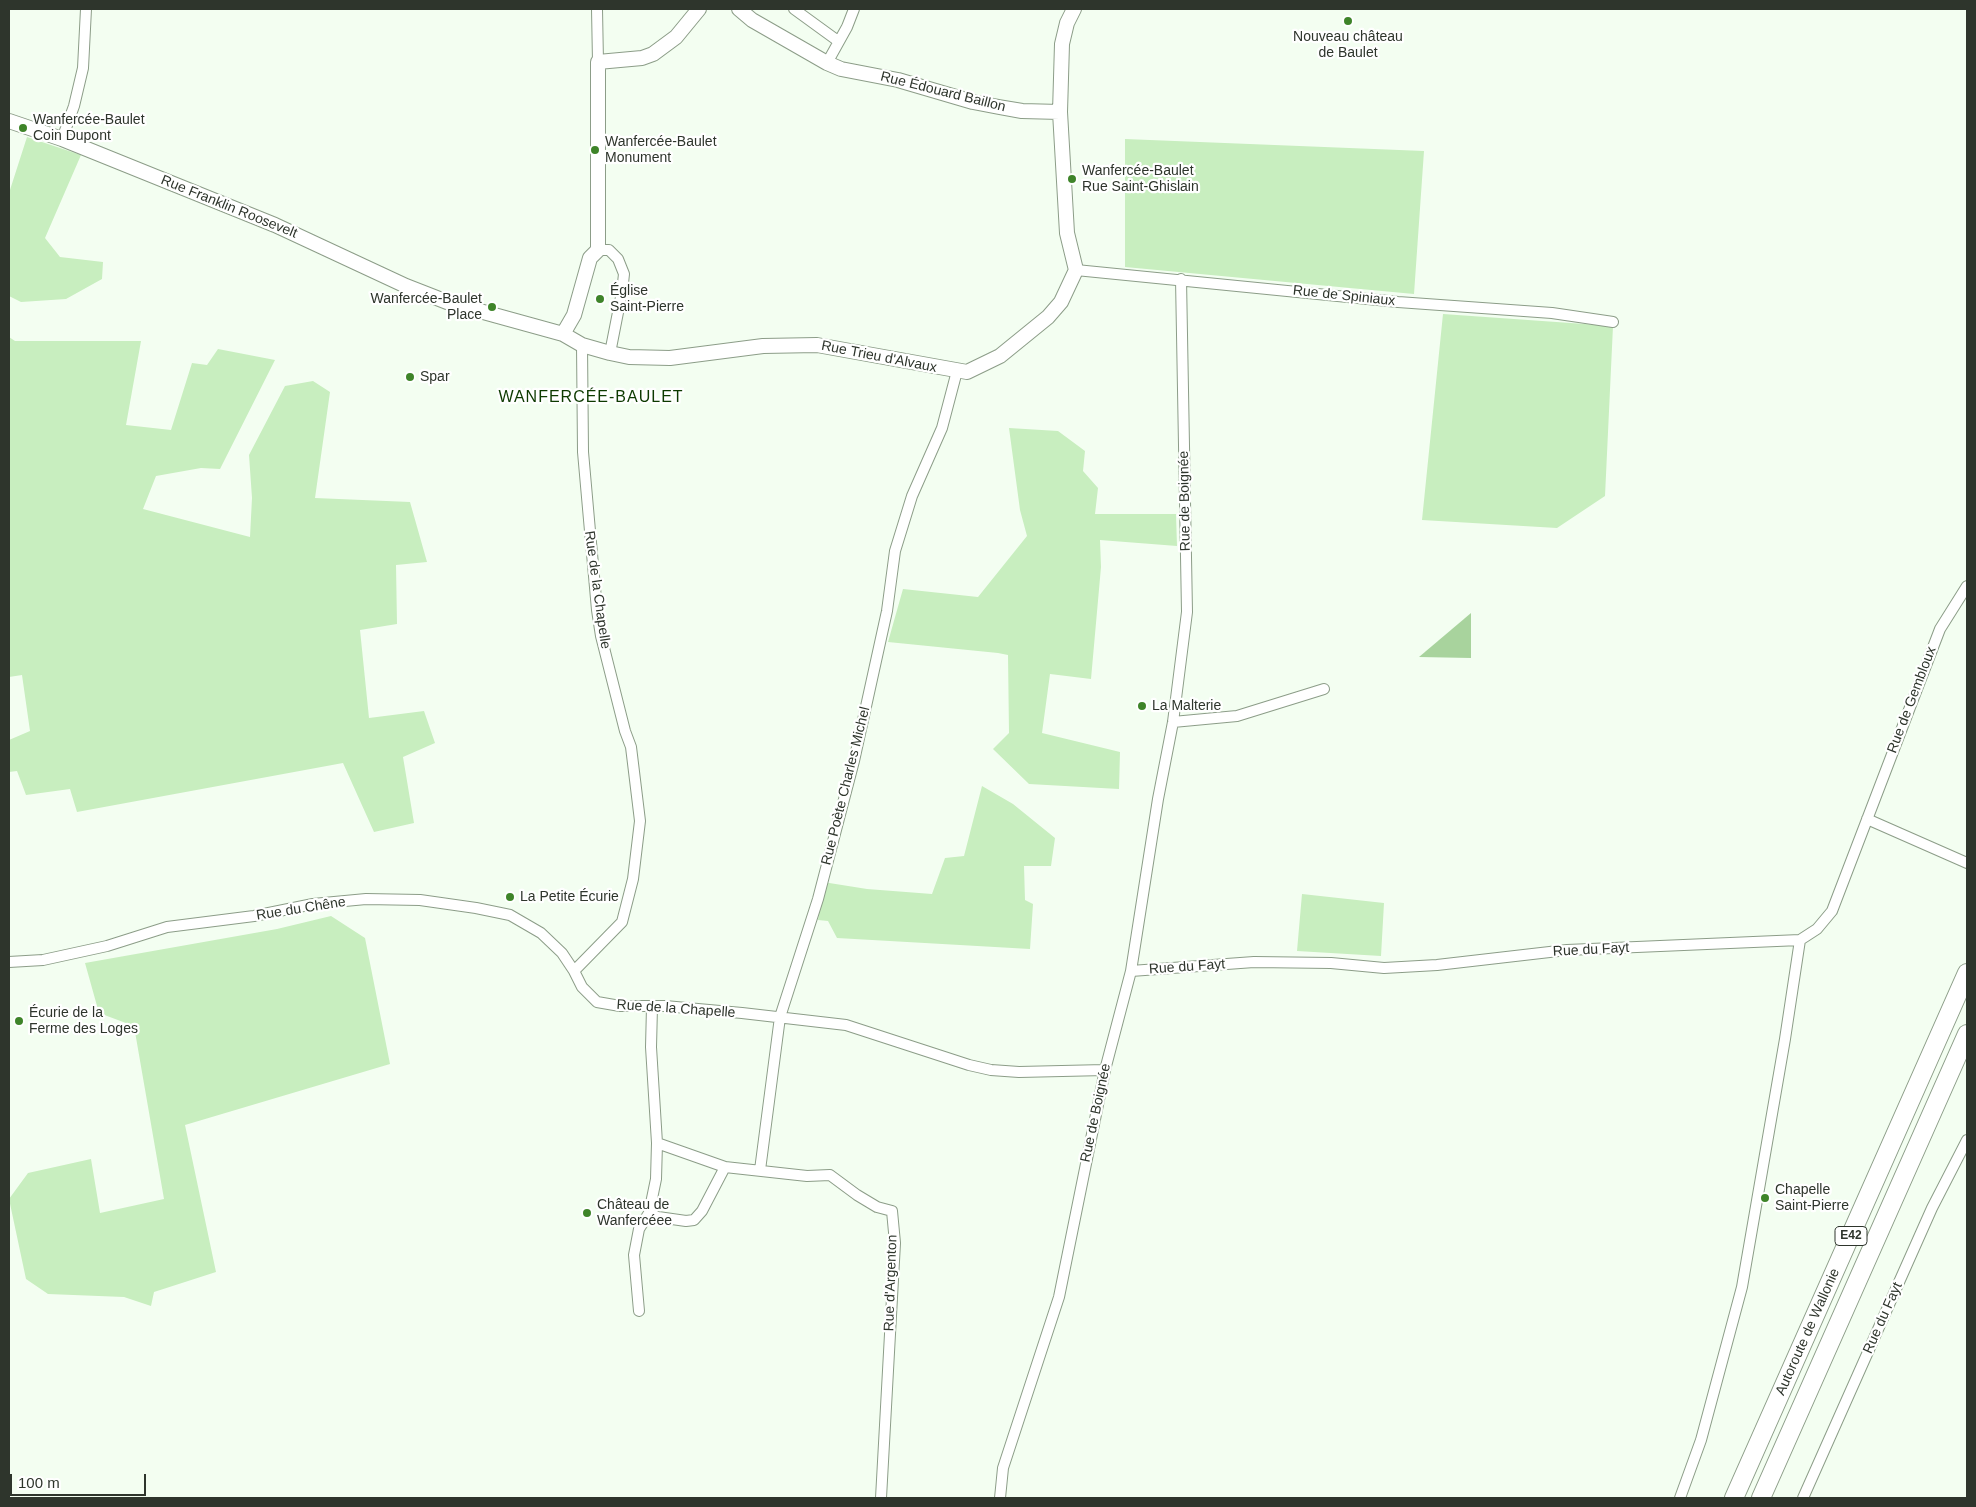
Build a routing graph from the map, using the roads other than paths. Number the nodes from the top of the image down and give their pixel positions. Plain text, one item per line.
1 (86, 9) edge
2 (597, 9) edge
3 (699, 9) edge
4 (739, 9) edge
5 (794, 9) edge
6 (854, 9) edge
7 (1074, 9) edge
8 (838, 41) junction
9 (598, 62) junction
10 (827, 63) junction
11 (1060, 112) junction
12 (9, 121) edge
13 (62, 139) junction
14 (598, 250) junction
15 (1076, 270) junction
16 (1181, 279) junction
17 (1613, 322) dead end
18 (563, 334) junction
19 (582, 345) junction
20 (610, 353) junction
21 (957, 371) junction
22 (1967, 586) edge
23 (1324, 690) dead end
24 (1173, 722) junction
25 (1868, 818) junction
26 (1963, 861) edge
27 (1800, 940) junction
28 (9, 962) edge
29 (574, 971) junction
30 (1131, 971) junction
31 (1967, 973) edge
32 (652, 1006) junction
33 (780, 1017) junction
34 (1967, 1034) edge
35 (1105, 1070) junction
36 (1967, 1140) edge
37 (658, 1142) junction
38 (725, 1167) junction
39 (760, 1170) junction
40 (649, 1213) junction
41 (639, 1311) dead end
42 (881, 1498) edge
43 (1000, 1498) edge
44 (1680, 1498) edge
45 (1734, 1498) edge
46 (1760, 1498) edge
47 (1804, 1498) edge

1 - 13 street
2 - 9 street
3 - 9 main road
4 - 10 main road, Rue Édouard Baillon
5 - 8 street
6 - 8 street
7 - 11 main road
8 - 10 street
9 - 14 main road
10 - 11 main road, Rue Édouard Baillon
11 - 15 main road
12 - 13 main road, Rue Franklin Roosevelt
13 - 18 main road, Rue Franklin Roosevelt
14 - 18 main road
14 - 20 street
15 - 16 street, Rue de Spiniaux
15 - 21 main road, Rue Trieu d'Alvaux
16 - 17 street, Rue de Spiniaux
16 - 24 street, Rue de Boignée
18 - 19 main road, Rue Trieu d'Alvaux
19 - 20 main road, Rue Trieu d'Alvaux
19 - 29 street, Rue de la Chapelle
20 - 21 main road, Rue Trieu d'Alvaux
21 - 33 street, Rue Poète Charles Michel
22 - 25 street, Rue de Gembloux
23 - 24 street
24 - 30 street, Rue de Boignée
25 - 26 street
25 - 27 street
27 - 30 street, Rue du Fayt
27 - 44 street
28 - 29 street, Rue du Chêne
29 - 32 street, Rue de la Chapelle
30 - 35 street, Rue de Boignée
31 - 45 highway, Autoroute de Wallonie / E42
32 - 33 street, Rue de la Chapelle
32 - 37 street
33 - 35 street, Rue de la Chapelle
33 - 39 street, Rue Poète Charles Michel
34 - 46 highway, Autoroute de Wallonie / E42
35 - 43 street, Rue de Boignée
36 - 47 street, Rue du Fayt
37 - 38 street
37 - 40 street
38 - 39 street
38 - 40 street
39 - 42 street, Rue d'Argenton
40 - 41 street

